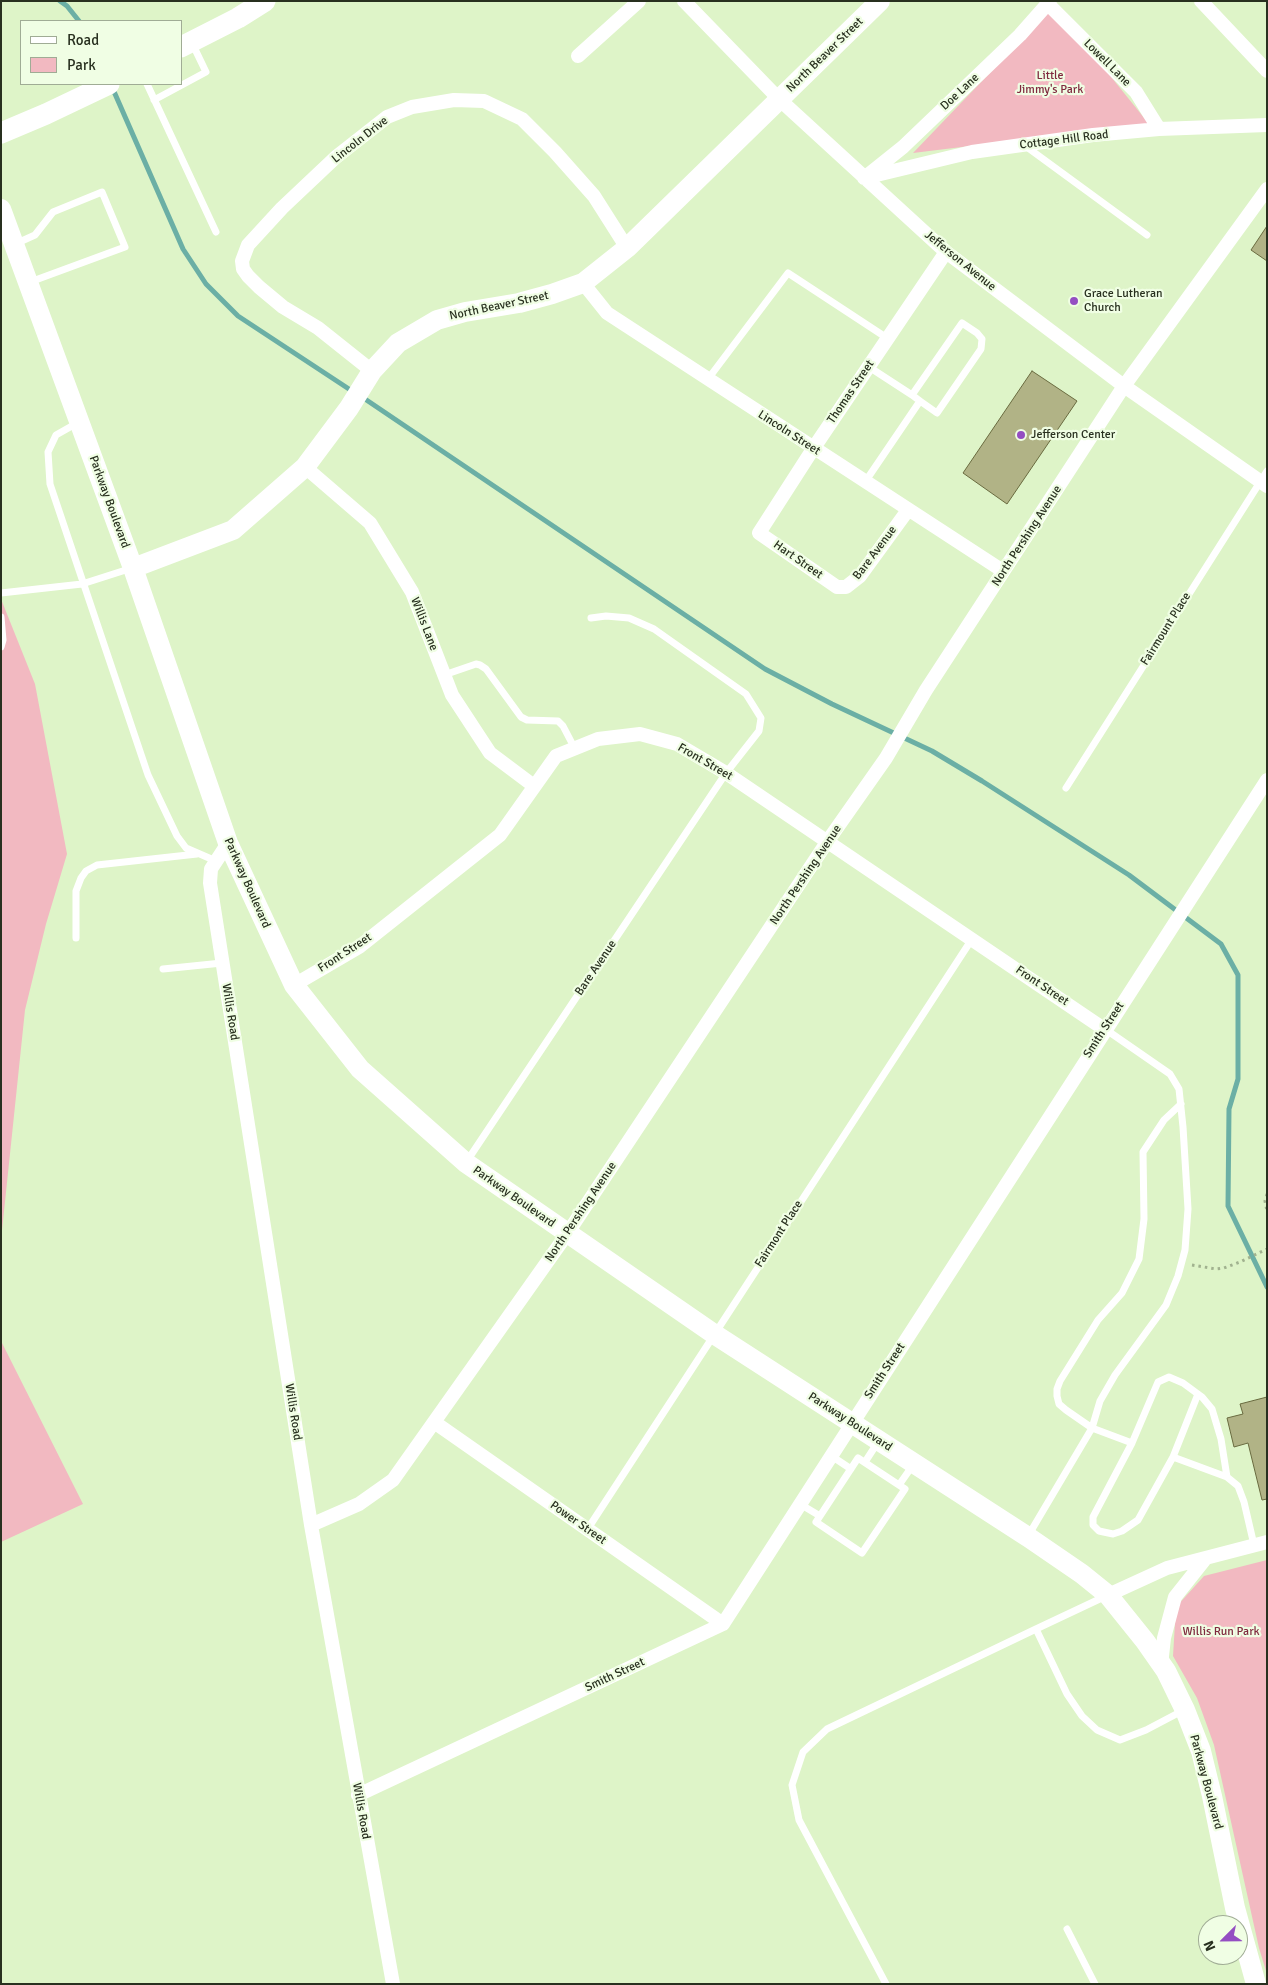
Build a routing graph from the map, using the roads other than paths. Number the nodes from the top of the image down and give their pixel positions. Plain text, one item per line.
1 (265, 1) edge
2 (639, 1) edge
3 (684, 1) edge
4 (880, 1) edge
5 (1201, 1) edge
6 (1049, 3) edge
7 (186, 44) edge
8 (578, 56) dead end
9 (1267, 71) edge
10 (146, 85) edge
11 (182, 85) edge
12 (182, 85) edge
13 (101, 88) edge
14 (779, 99) junction
15 (154, 100) junction
16 (1267, 124) edge
17 (1159, 129) junction
18 (1, 133) edge
19 (1024, 145) junction
20 (864, 178) junction
21 (1267, 189) edge
22 (1, 208) edge
23 (216, 232) dead end
24 (1147, 235) dead end
25 (14, 244) junction
26 (627, 248) junction
27 (946, 252) junction
28 (583, 283) junction
29 (28, 284) junction
30 (887, 338) junction
31 (869, 367) junction
32 (372, 371) junction
33 (708, 379) junction
34 (1124, 386) junction
35 (912, 395) junction
36 (920, 401) junction
37 (79, 422) junction
38 (813, 448) junction
39 (305, 467) junction
40 (1264, 479) edge
41 (865, 482) junction
42 (908, 510) junction
43 (759, 533) joint
44 (133, 568) junction
45 (1003, 571) junction
46 (82, 584) junction
47 (838, 587) joint
48 (1, 593) edge
49 (1, 617) edge
50 (591, 618) dead end
51 (1, 647) edge
52 (444, 675) junction
53 (575, 749) junction
54 (726, 773) junction
55 (1267, 780) edge
56 (534, 786) junction
57 (1066, 788) dead end
58 (828, 842) junction
59 (228, 843) junction
60 (197, 854) junction
61 (216, 861) junction
62 (76, 938) dead end
63 (972, 939) junction
64 (222, 963) junction
65 (163, 970) dead end
66 (294, 985) junction
67 (1104, 1029) junction
68 (1181, 1104) junction
69 (466, 1163) junction
70 (567, 1234) junction
71 (714, 1334) junction
72 (1198, 1394) junction
73 (434, 1422) junction
74 (851, 1423) junction
75 (1092, 1428) junction
76 (879, 1441) junction
77 (1132, 1443) junction
78 (830, 1455) junction
79 (1173, 1457) junction
80 (865, 1462) junction
81 (914, 1463) junction
82 (851, 1469) junction
83 (1227, 1477) junction
84 (899, 1485) junction
85 (799, 1504) junction
86 (820, 1516) junction
87 (311, 1525) junction
88 (587, 1530) junction
89 (1028, 1537) junction
90 (1261, 1544) edge
91 (1206, 1558) junction
92 (1108, 1595) junction
93 (723, 1624) junction
94 (1036, 1629) junction
95 (1162, 1665) junction
96 (1185, 1710) junction
97 (358, 1795) junction
98 (1068, 1929) dead end
99 (393, 1984) edge
100 (886, 1984) edge
101 (1095, 1984) edge
102 (1256, 1984) edge

1 - 7 main road
2 - 8 street
3 - 14 street, Jefferson Avenue
4 - 14 street, North Beaver Street
5 - 9 street
6 - 17 street, Lowell Lane
6 - 20 street, Doe Lane
7 - 12 lane
10 - 15 lane
11 - 15 lane
13 - 18 main road
14 - 20 street, Jefferson Avenue
14 - 26 street, North Beaver Street
15 - 23 lane
16 - 17 street, Cottage Hill Road
17 - 19 street, Cottage Hill Road
19 - 20 street, Cottage Hill Road
19 - 24 lane
20 - 27 street, Jefferson Avenue
21 - 34 street, North Pershing Avenue
22 - 25 street, Parkway Boulevard
25 - 29 street, Parkway Boulevard
25 - 29 lane
26 - 28 street, North Beaver Street
26 - 32 street, Lincoln Drive
27 - 30 street, Thomas Street
27 - 34 street, Jefferson Avenue
28 - 32 street, North Beaver Street
28 - 33 street, Lincoln Street
29 - 37 street, Parkway Boulevard
30 - 31 street, Thomas Street
30 - 33 lane
31 - 35 lane
31 - 38 street, Thomas Street
32 - 39 street, North Beaver Street
33 - 38 street, Lincoln Street
34 - 40 street, Jefferson Avenue
34 - 45 street, North Pershing Avenue
35 - 36 lane
35 - 36 lane
36 - 41 lane
37 - 44 street, Parkway Boulevard
37 - 46 lane
38 - 41 street, Lincoln Street
38 - 43 street, Thomas Street
39 - 44 street, North Beaver Street
39 - 52 street, Willis Lane
40 - 57 lane, Fairmount Place
41 - 42 street, Lincoln Street
42 - 45 street, Lincoln Street
42 - 47 street, Bare Avenue
43 - 47 street, Hart Street
44 - 46 lane
44 - 59 street, Parkway Boulevard
45 - 58 street, North Pershing Avenue
46 - 48 lane
46 - 60 lane
49 - 51 lane
50 - 54 lane, Bare Avenue
52 - 53 lane
52 - 56 street, Willis Lane
53 - 54 street, Front Street
53 - 56 street, Front Street
54 - 58 street, Front Street
54 - 69 lane, Bare Avenue
55 - 67 street, Smith Street
56 - 66 street, Front Street
58 - 63 street, Front Street
58 - 70 street, North Pershing Avenue
59 - 61 street, Willis Road
59 - 66 street, Parkway Boulevard
60 - 61 lane
60 - 62 lane
61 - 64 street, Willis Road
63 - 67 street, Front Street
63 - 71 lane, Fairmont Place
64 - 65 lane
64 - 87 street, Willis Road
66 - 69 street, Parkway Boulevard
67 - 68 lane
67 - 74 street, Smith Street
68 - 75 lane
68 - 75 lane
69 - 70 street, Parkway Boulevard
70 - 71 street, Parkway Boulevard
70 - 73 street, North Pershing Avenue
71 - 74 street, Parkway Boulevard
71 - 88 lane, Fairmont Place
72 - 77 lane
72 - 79 lane
72 - 83 lane
73 - 87 street, North Pershing Avenue
73 - 88 street, Power Street
74 - 76 street, Parkway Boulevard
74 - 78 street, Smith Street
75 - 77 lane
75 - 89 lane
76 - 80 lane
76 - 81 street, Parkway Boulevard
77 - 79 lane
78 - 82 lane
78 - 85 street, Smith Street
79 - 83 lane
80 - 82 lane
80 - 84 lane
81 - 84 lane
81 - 89 street, Parkway Boulevard
82 - 86 lane
83 - 90 lane
84 - 86 lane
85 - 86 lane
85 - 93 street, Smith Street
87 - 97 street, Willis Road
88 - 93 street, Power Street
89 - 92 street, Parkway Boulevard
90 - 91 street
91 - 92 street
91 - 95 street
92 - 94 lane
92 - 95 street, Parkway Boulevard
93 - 97 street, Smith Street
94 - 96 lane
94 - 100 lane
95 - 96 street, Parkway Boulevard
96 - 102 street, Parkway Boulevard
97 - 99 street, Willis Road
98 - 101 lane

